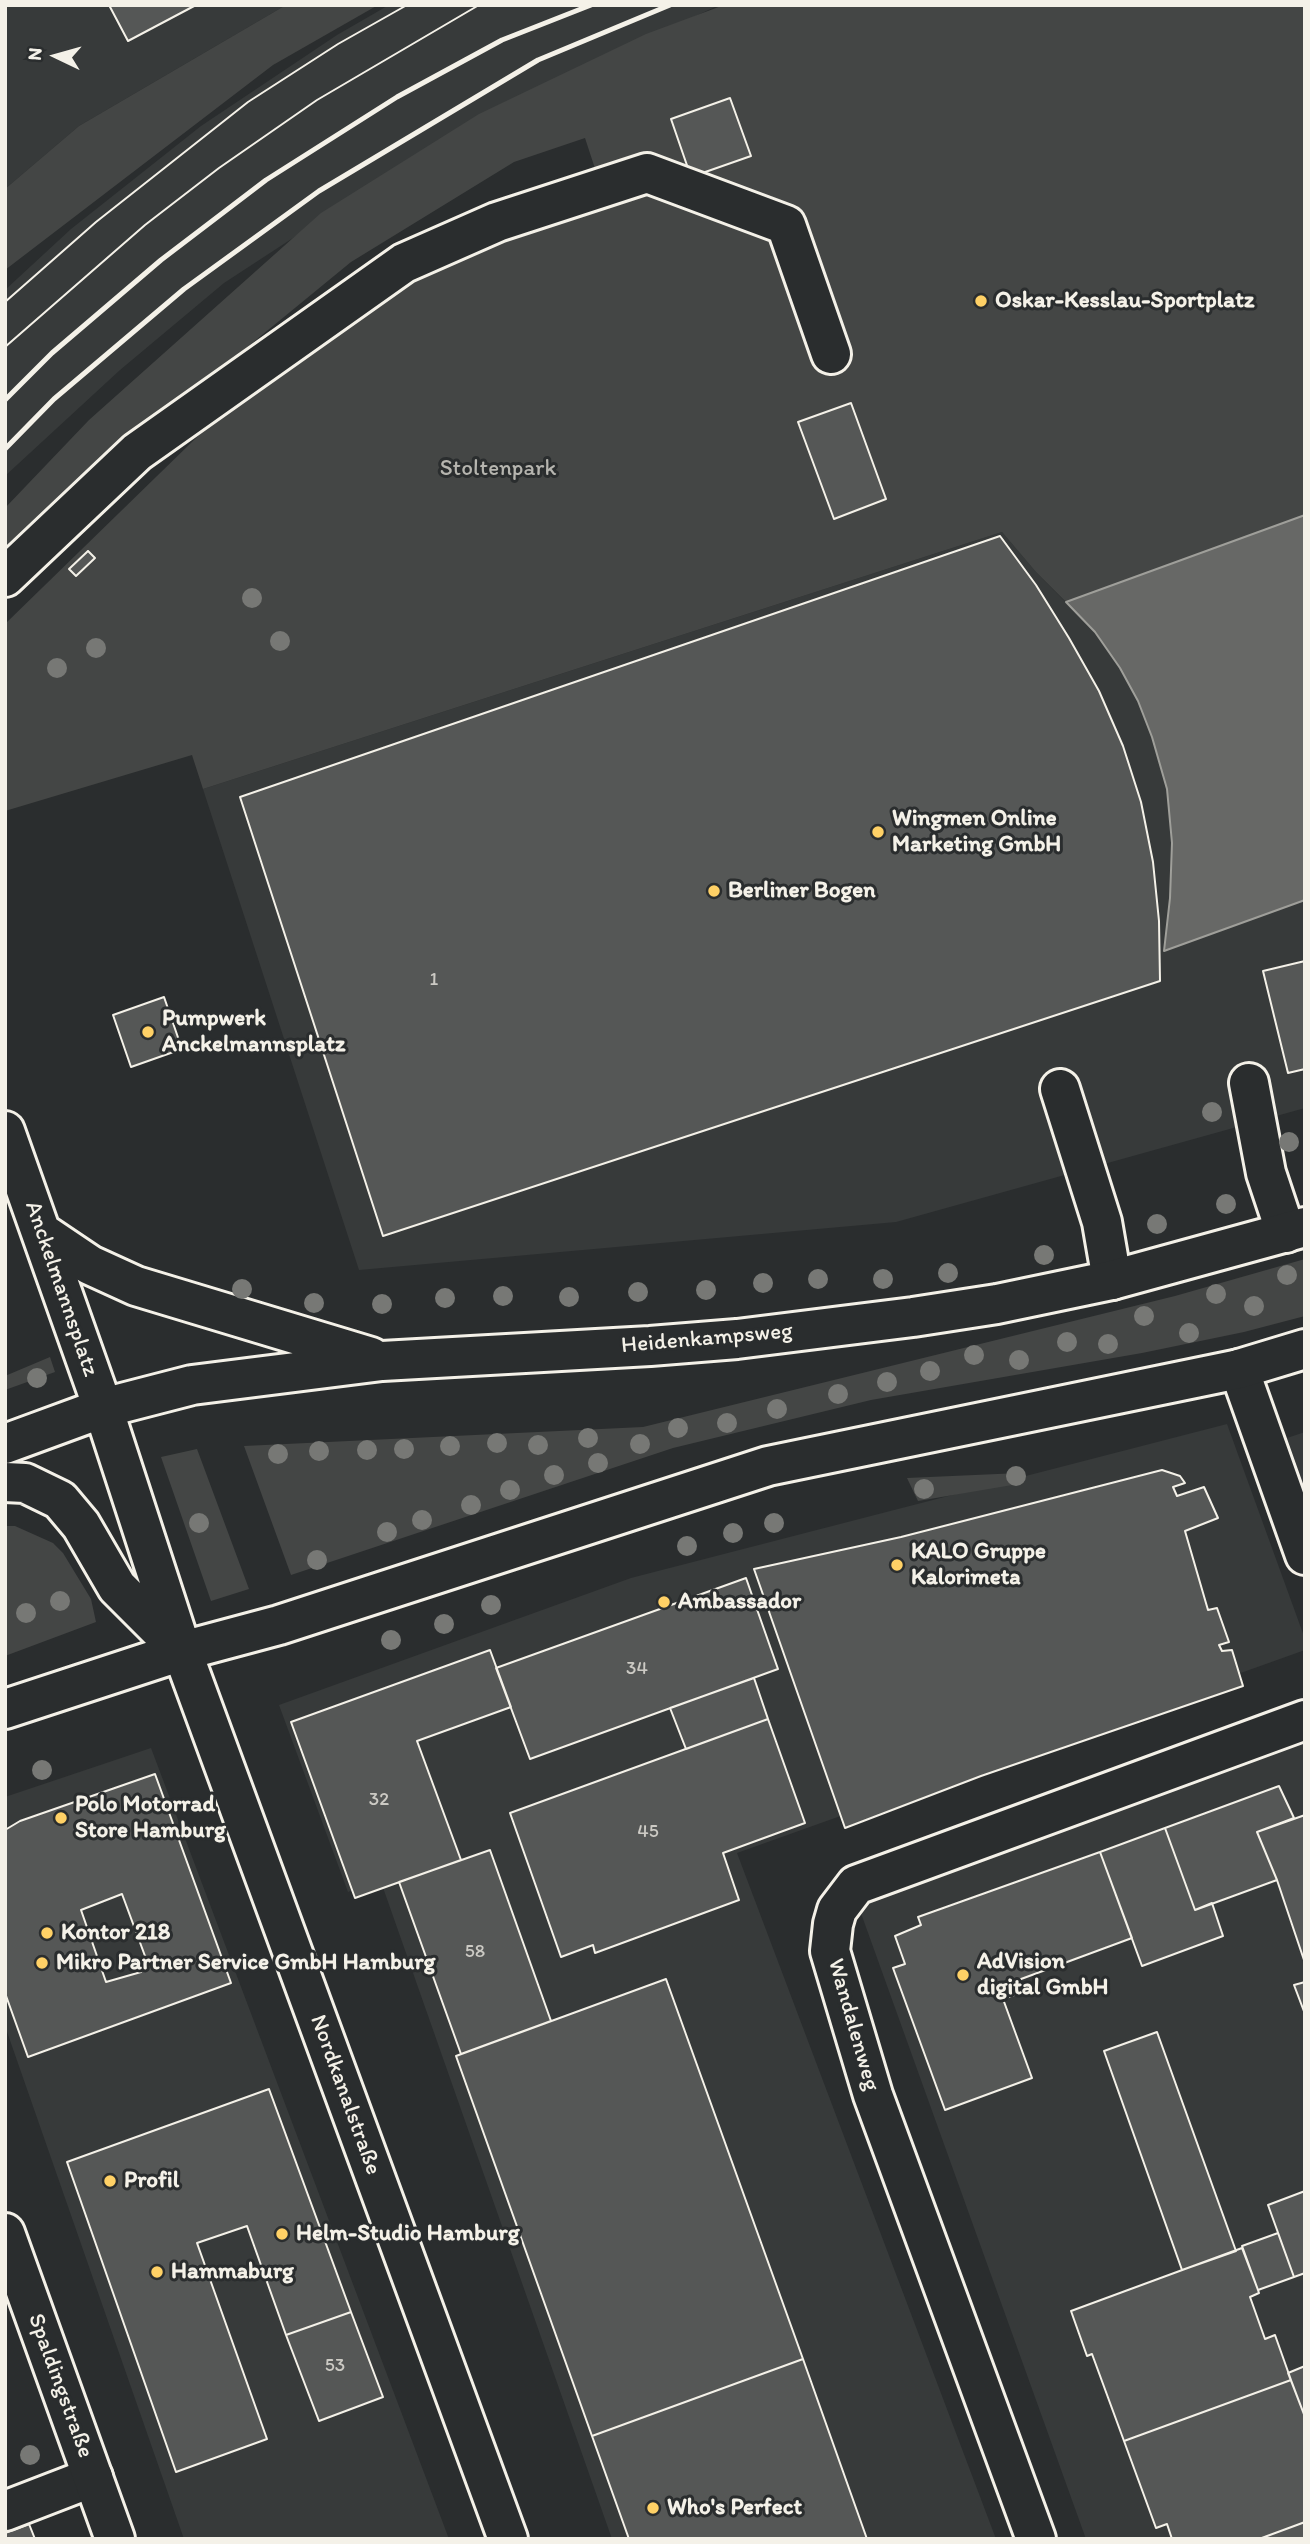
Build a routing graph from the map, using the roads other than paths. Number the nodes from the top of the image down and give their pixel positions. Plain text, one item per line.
1 (831, 354) dead end
2 (5, 577) edge
3 (1249, 1083) dead end
4 (1060, 1089) dead end
5 (5, 1131) edge
6 (1296, 1230) edge
7 (41, 1231) junction
8 (1112, 1280) junction
9 (1305, 1349) edge
10 (383, 1361) junction
11 (1240, 1369) junction
12 (103, 1408) junction
13 (5, 1444) edge
14 (5, 1482) edge
15 (1305, 1555) edge
16 (182, 1651) junction
17 (5, 1709) edge
18 (1305, 1720) edge
19 (5, 2233) edge
20 (93, 2477) junction
21 (5, 2511) edge
22 (115, 2539) edge
23 (508, 2539) edge
24 (1036, 2539) edge

1 - 2 main road
3 - 6 main road
4 - 8 main road
5 - 7 main road, Anckelmannsplatz
6 - 8 main road, Heidenkampsweg
7 - 10 main road
7 - 12 main road, Anckelmannsplatz
8 - 10 main road, Heidenkampsweg
9 - 11 main road
10 - 12 main road, Heidenkampsweg
11 - 15 main road
11 - 16 main road
12 - 13 main road
12 - 16 main road, Anckelmannsplatz
14 - 16 main road
16 - 17 main road
16 - 23 main road, Nordkanalstraße
18 - 24 main road, Wandalenweg
19 - 20 main road, Spaldingstraße
20 - 21 main road
20 - 22 main road, Spaldingstraße

